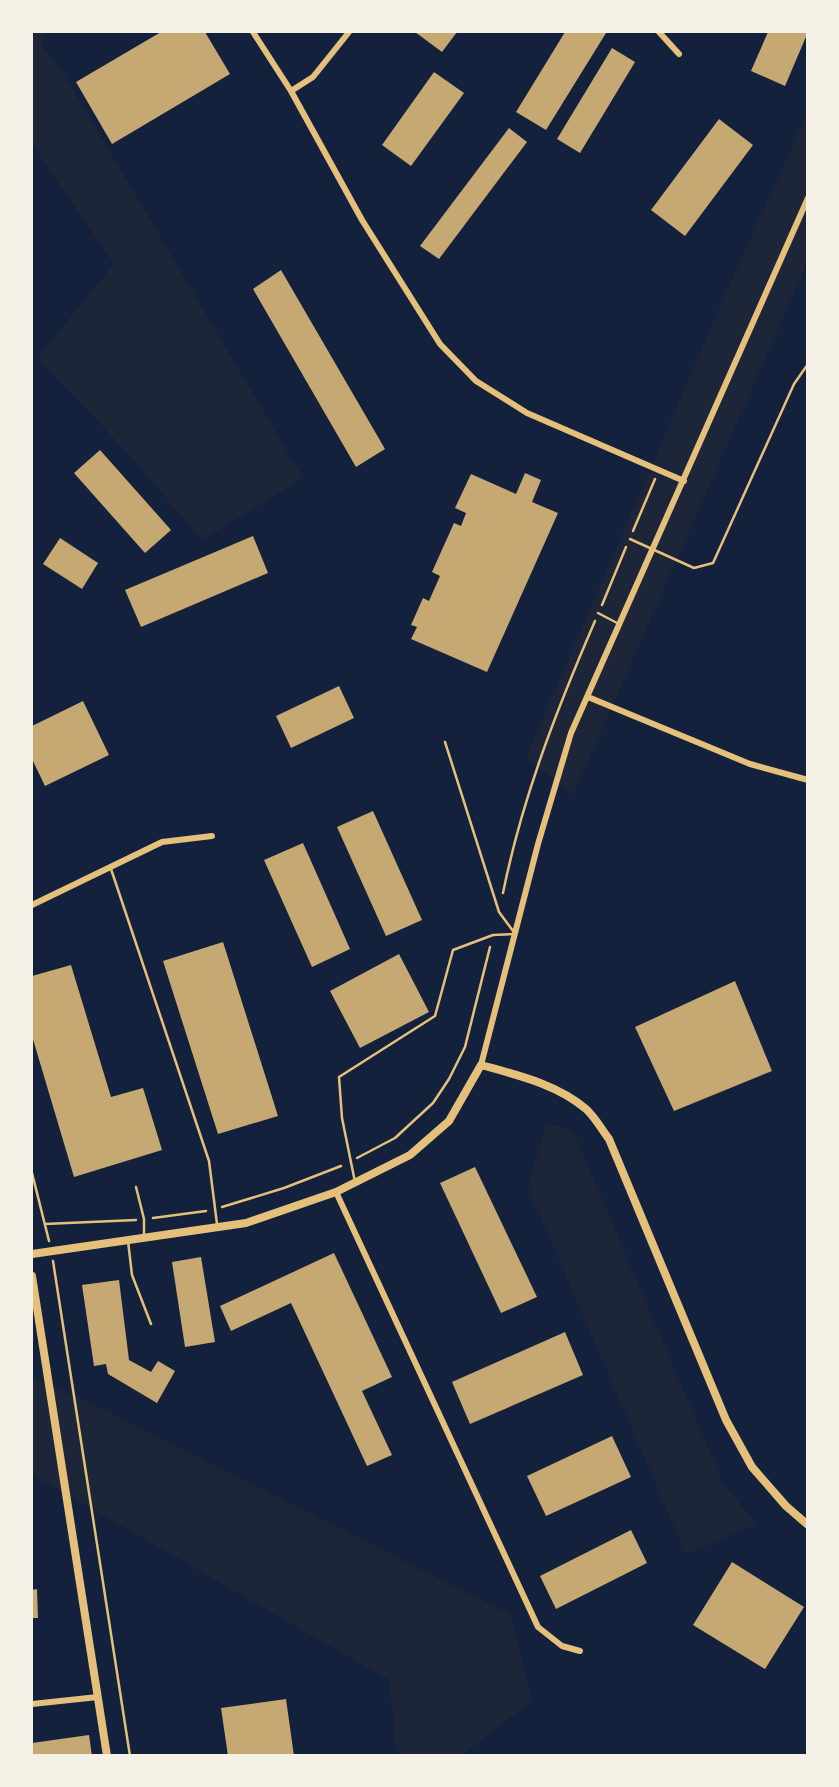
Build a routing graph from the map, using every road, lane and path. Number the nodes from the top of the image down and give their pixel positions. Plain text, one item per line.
1 (253, 32) edge
2 (349, 32) edge
3 (659, 32) edge
4 (679, 54) dead end
5 (291, 91) junction
6 (807, 198) edge
7 (807, 364) edge
8 (659, 470) junction
9 (684, 481) junction
10 (629, 539) junction
11 (652, 549) junction
12 (598, 613) junction
13 (619, 624) junction
14 (588, 697) junction
15 (445, 742) dead end
16 (807, 780) edge
17 (212, 836) dead end
18 (110, 867) junction
19 (32, 905) edge
20 (499, 912) junction
21 (515, 934) junction
22 (493, 935) junction
23 (481, 1065) junction
24 (349, 1163) junction
25 (32, 1172) edge
26 (355, 1183) junction
27 (136, 1188) dead end
28 (336, 1192) junction
29 (215, 1209) junction
30 (144, 1219) junction
31 (45, 1224) junction
32 (217, 1227) junction
33 (144, 1239) junction
34 (128, 1241) junction
35 (51, 1250) junction
36 (32, 1254) edge
37 (32, 1276) edge
38 (151, 1324) dead end
39 (807, 1525) edge
40 (580, 1651) dead end
41 (98, 1697) junction
42 (32, 1704) edge
43 (107, 1755) edge
44 (130, 1755) edge

1 - 5 street
2 - 5 street
3 - 4 street
5 - 8 street
6 - 9 street
7 - 11 lane
8 - 9 street
8 - 10 path
9 - 11 street
10 - 11 lane
10 - 12 path
11 - 13 street
12 - 13 lane
12 - 20 path
13 - 14 street
14 - 16 street
14 - 21 street
15 - 20 lane
17 - 18 street
18 - 19 street
18 - 29 lane
20 - 21 lane
21 - 22 lane
21 - 23 street
22 - 24 path
22 - 24 lane
23 - 26 street
23 - 39 street
24 - 26 lane
24 - 29 path
25 - 31 path
26 - 28 street
27 - 30 lane
28 - 32 street
28 - 40 street
29 - 30 path
29 - 32 lane
30 - 31 path
30 - 33 lane
31 - 35 path
32 - 33 street
33 - 34 street
34 - 35 street
34 - 38 lane
35 - 36 street
35 - 44 path
37 - 41 street
41 - 42 street
41 - 43 street

